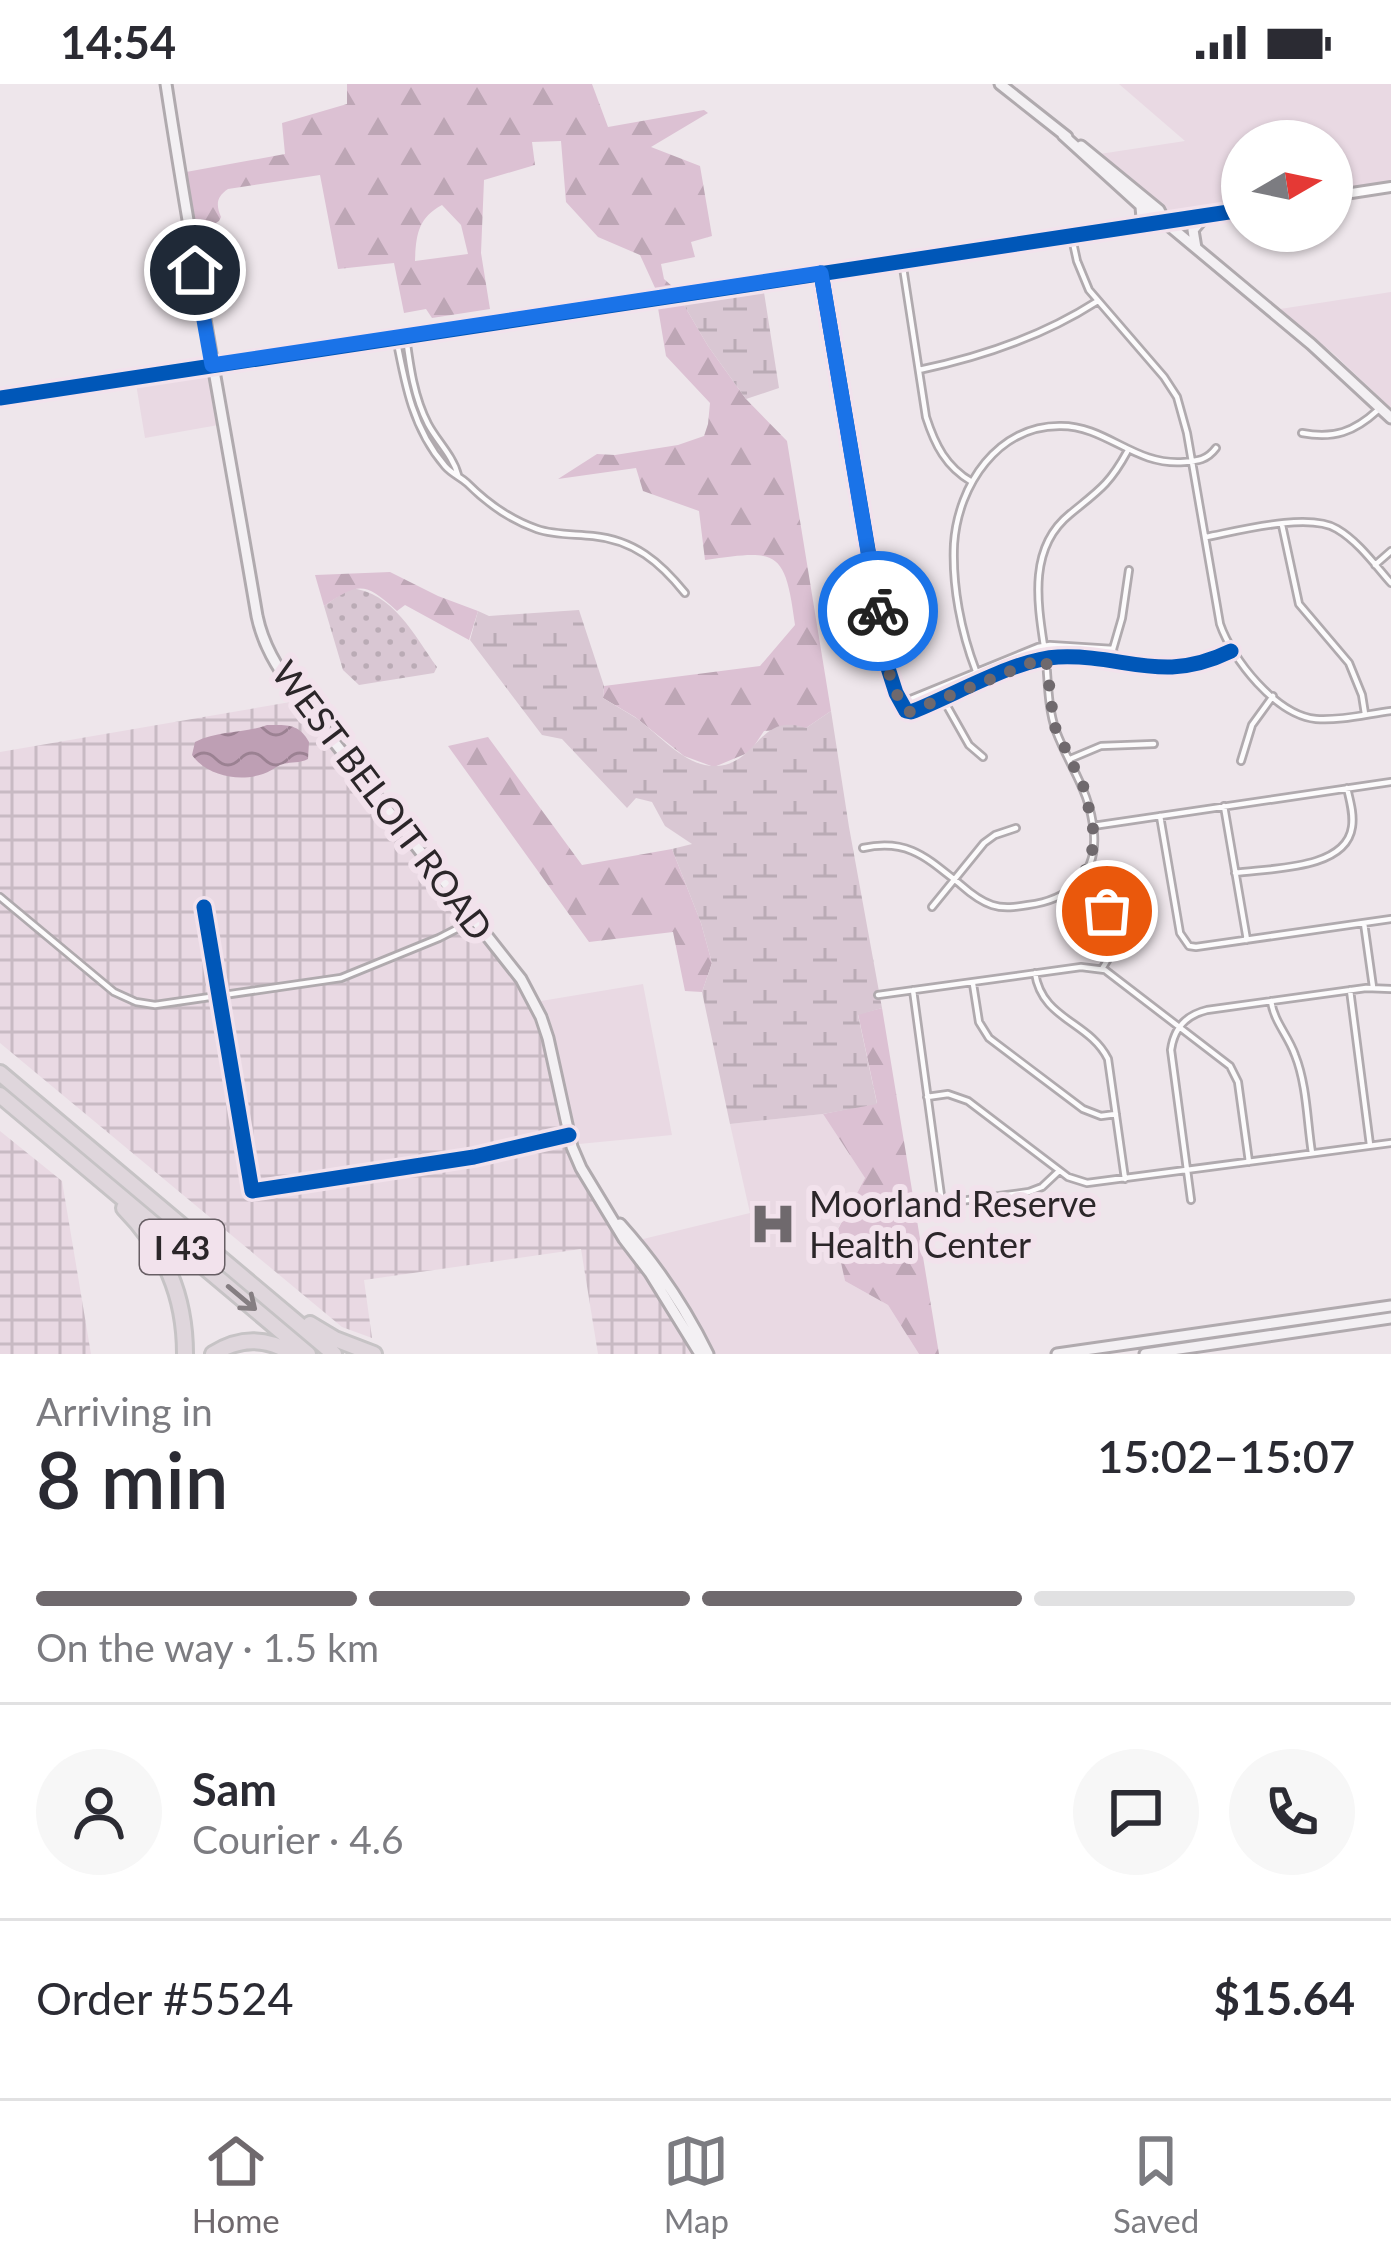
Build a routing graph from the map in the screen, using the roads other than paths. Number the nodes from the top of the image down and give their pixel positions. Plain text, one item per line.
1 (166, 84) edge
2 (1000, 84) edge
3 (1063, 135) junction
4 (1391, 188) edge
5 (1353, 193) edge
6 (1138, 202) junction
7 (1221, 215) edge
8 (1203, 218) junction
9 (1166, 224) junction
10 (1136, 227) junction
11 (1072, 236) junction
12 (1196, 248) junction
13 (902, 261) junction
14 (821, 273) junction
15 (1096, 302) junction
16 (401, 336) junction
17 (212, 365) junction
18 (919, 370) junction
19 (0, 398) edge
20 (421, 408) junction
21 (1381, 408) junction
22 (412, 411) junction
23 (1391, 418) edge
24 (1302, 433) dead end
25 (438, 441) junction
26 (431, 446) junction
27 (1216, 448) dead end
28 (1128, 450) junction
29 (1192, 461) junction
30 (458, 475) junction
31 (973, 482) junction
32 (1282, 525) junction
33 (1205, 538) junction
34 (1391, 551) edge
35 (1375, 565) junction
36 (1129, 571) dead end
37 (1391, 583) edge
38 (685, 593) dead end
39 (1044, 646) junction
40 (1112, 649) junction
41 (1231, 651) junction
42 (1046, 659) junction
43 (1115, 663) junction
44 (976, 671) junction
45 (1273, 696) junction
46 (943, 699) junction
47 (902, 705) junction
48 (1391, 711) edge
49 (1365, 714) junction
50 (1154, 743) dead end
51 (982, 757) dead end
52 (1070, 759) junction
53 (1241, 761) dead end
54 (1391, 782) edge
55 (1347, 788) junction
56 (1224, 806) junction
57 (1160, 816) junction
58 (1093, 826) junction
59 (1016, 828) dead end
60 (863, 848) dead end
61 (1235, 873) junction
62 (954, 880) junction
63 (1078, 885) junction
64 (0, 897) edge
65 (204, 907) dead end
66 (932, 907) dead end
67 (1391, 919) edge
68 (474, 920) junction
69 (1364, 923) junction
70 (1247, 940) junction
71 (1102, 969) junction
72 (1036, 974) junction
73 (973, 982) junction
74 (1373, 987) junction
75 (1391, 989) edge
76 (913, 990) junction
77 (1349, 990) junction
78 (878, 995) dead end
79 (219, 996) junction
80 (1271, 1001) junction
81 (1180, 1026) junction
82 (0, 1072) edge
83 (0, 1094) edge
84 (927, 1096) junction
85 (1116, 1114) junction
86 (569, 1136) junction
87 (57, 1141) junction
88 (1391, 1143) edge
89 (1370, 1146) junction
90 (1312, 1154) junction
91 (1249, 1162) junction
92 (1187, 1170) junction
93 (1059, 1171) junction
94 (1125, 1179) junction
95 (1191, 1200) dead end
96 (942, 1203) junction
97 (914, 1207) dead end
98 (608, 1211) junction
99 (237, 1272) junction
100 (1391, 1306) edge
101 (1391, 1318) edge
102 (1298, 1319) junction
103 (1280, 1322) junction
104 (1276, 1335) junction
105 (1257, 1338) junction
106 (1073, 1353) edge
107 (185, 1354) edge
108 (213, 1354) edge
109 (293, 1354) edge
110 (308, 1354) edge
111 (334, 1354) edge
112 (374, 1354) edge
113 (701, 1354) edge
114 (1057, 1354) edge
115 (1145, 1354) edge

1 - 17 main road, WEST BELOIT ROAD
2 - 3 main road
3 - 6 main road
3 - 9 main road
4 - 5 street
6 - 9 main road
6 - 10 main road
7 - 8 street
8 - 9 street
8 - 12 main road
9 - 10 street
9 - 12 main road
10 - 11 street
11 - 13 street
11 - 15 street
12 - 21 main road
13 - 14 street
13 - 18 street
14 - 16 street
14 - 47 street
15 - 18 street
15 - 29 street
16 - 17 street
16 - 20 street
16 - 22 street
17 - 19 street
17 - 68 main road, WEST BELOIT ROAD
18 - 31 street
20 - 22 street
20 - 25 street
21 - 23 main road
21 - 24 street
22 - 26 street
25 - 26 street
25 - 30 street
26 - 30 street
27 - 29 street
28 - 29 street
28 - 31 street
28 - 39 street
29 - 33 street
30 - 38 street
31 - 44 street
32 - 33 street
32 - 35 street
32 - 49 street
33 - 41 street
34 - 35 street
35 - 37 street
36 - 40 street
39 - 40 street
39 - 44 street
40 - 43 street
41 - 43 street
41 - 45 street
42 - 43 street
42 - 46 street
42 - 52 street
44 - 47 street
45 - 49 street
45 - 53 street
46 - 47 street
46 - 51 street
48 - 49 street
50 - 52 street
52 - 58 street
54 - 55 street
55 - 56 street
55 - 61 street
56 - 57 street
56 - 61 street
57 - 58 street
57 - 70 street
58 - 63 street
59 - 62 street
60 - 62 street
61 - 70 street
62 - 63 street
62 - 66 street
63 - 71 street
64 - 79 street
65 - 79 street
67 - 69 street
68 - 79 street
68 - 86 main road, WEST BELOIT ROAD
69 - 70 street
69 - 74 street
71 - 72 street
71 - 81 street
72 - 73 street
72 - 85 street
73 - 76 street
73 - 85 street
74 - 75 street
74 - 77 street
76 - 78 street
76 - 84 street
77 - 80 street
77 - 89 street
79 - 86 street
80 - 81 street
80 - 90 street
81 - 91 street
81 - 92 street
82 - 99 highway, I 43
83 - 87 highway, I 43
84 - 93 street
84 - 96 street
85 - 94 street
86 - 98 main road, WEST BELOIT ROAD
87 - 107 highway
87 -> 110 highway, I 43
88 - 89 street
89 - 90 street
90 - 91 street
91 - 92 street
92 - 94 street
92 - 95 street
93 - 94 street
93 - 96 street
96 - 97 street
98 - 113 main road, WEST BELOIT ROAD
98 - 113 main road, WEST BELOIT ROAD
99 - 111 highway, I 43
99 - 112 highway
100 - 102 main road
101 - 104 main road
102 - 103 main road
102 - 104 main road
103 - 105 main road
103 - 106 main road
104 - 105 main road
105 - 115 main road
106 - 114 main road
108 - 109 highway

